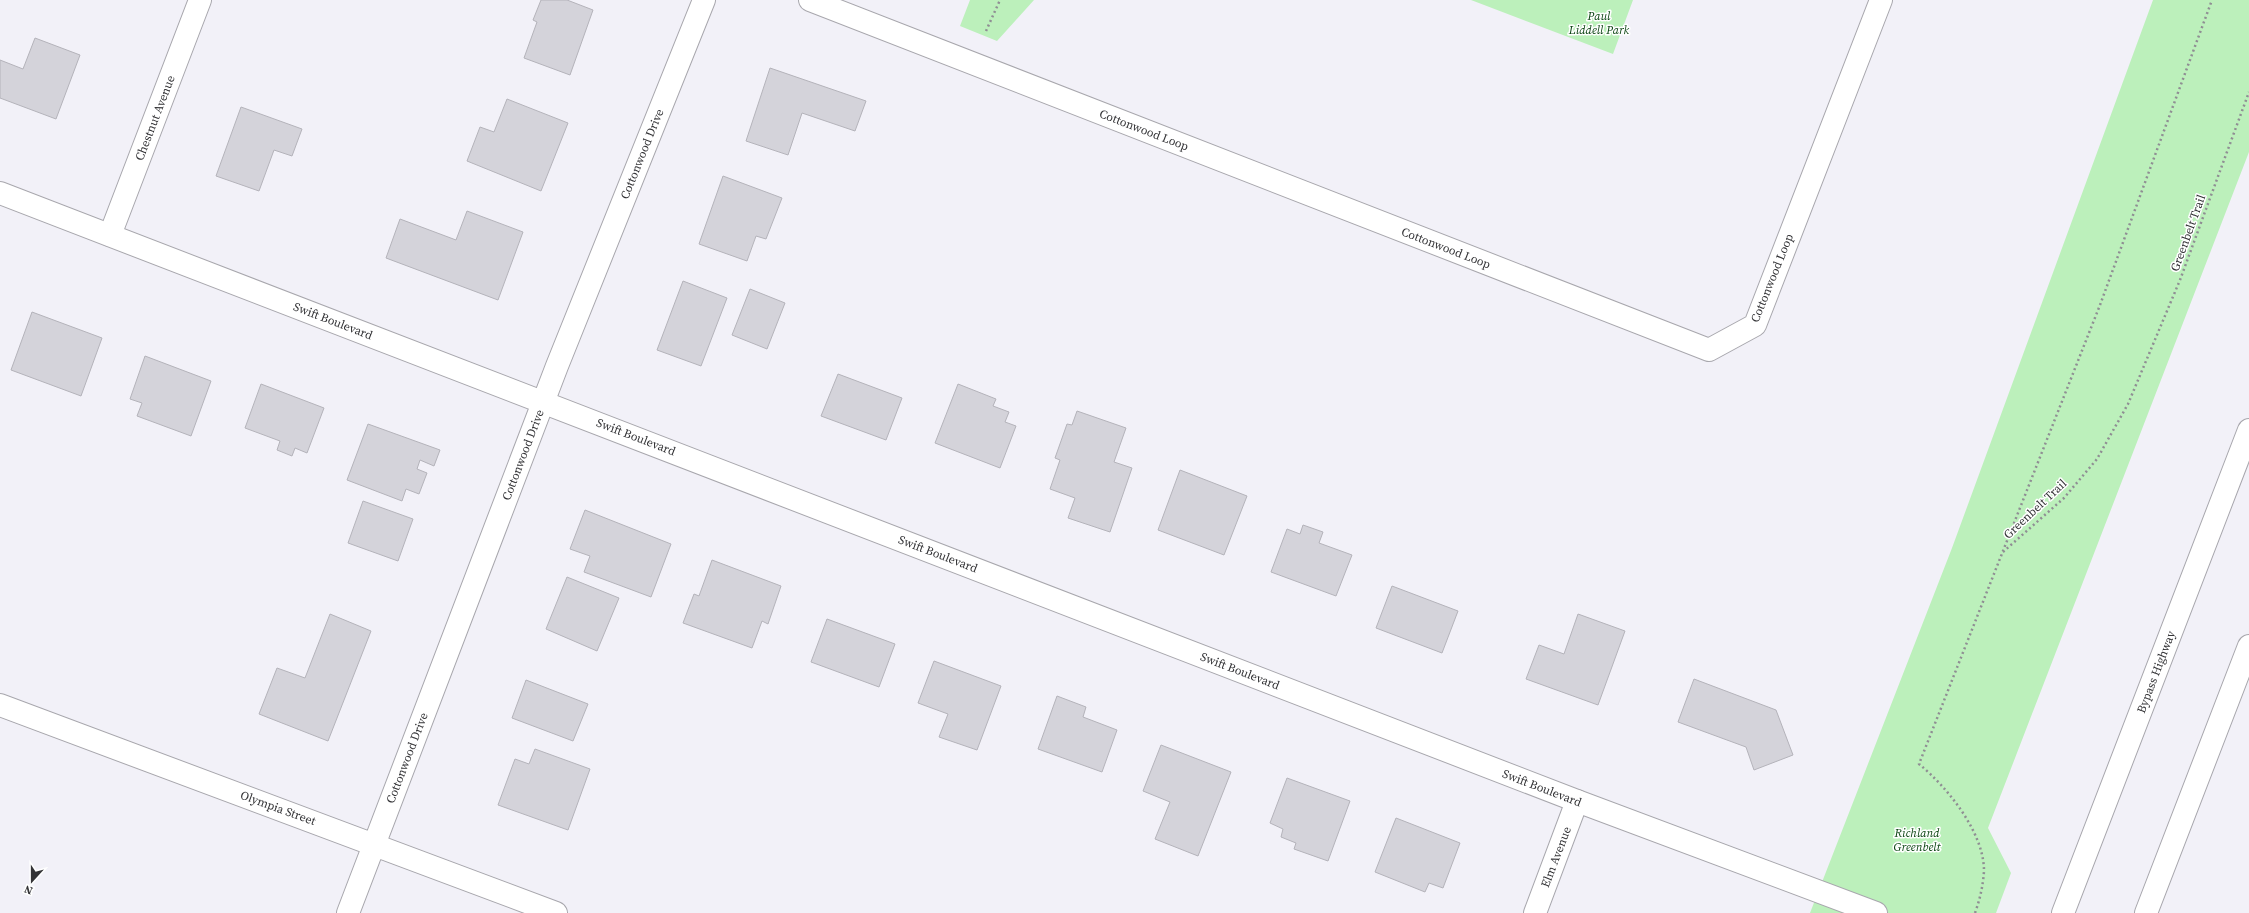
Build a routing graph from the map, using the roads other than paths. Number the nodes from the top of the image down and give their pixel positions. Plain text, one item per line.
1 (200, 0) edge
2 (704, 0) edge
3 (810, 0) edge
4 (1881, 0) edge
5 (0, 193) edge
6 (110, 235) junction
7 (544, 402) junction
8 (2249, 430) edge
9 (2249, 646) edge
10 (0, 705) edge
11 (1577, 801) junction
12 (374, 844) junction
13 (348, 913) edge
14 (556, 913) edge
15 (1535, 913) edge
16 (1876, 913) edge
17 (2063, 913) edge
18 (2146, 913) edge

1 - 6 main road, Chestnut Avenue
2 - 7 main road, Cottonwood Drive
3 - 4 main road, Cottonwood Loop
5 - 6 main road, Swift Boulevard
6 - 7 main road, Swift Boulevard
7 - 11 main road, Swift Boulevard
7 - 12 main road, Cottonwood Drive
8 - 17 main road, Bypass Highway
9 - 18 main road
10 - 12 main road, Olympia Street
11 - 15 main road, Elm Avenue
11 - 16 main road, Swift Boulevard
12 - 13 main road, Cottonwood Drive
12 - 14 main road, Olympia Street

